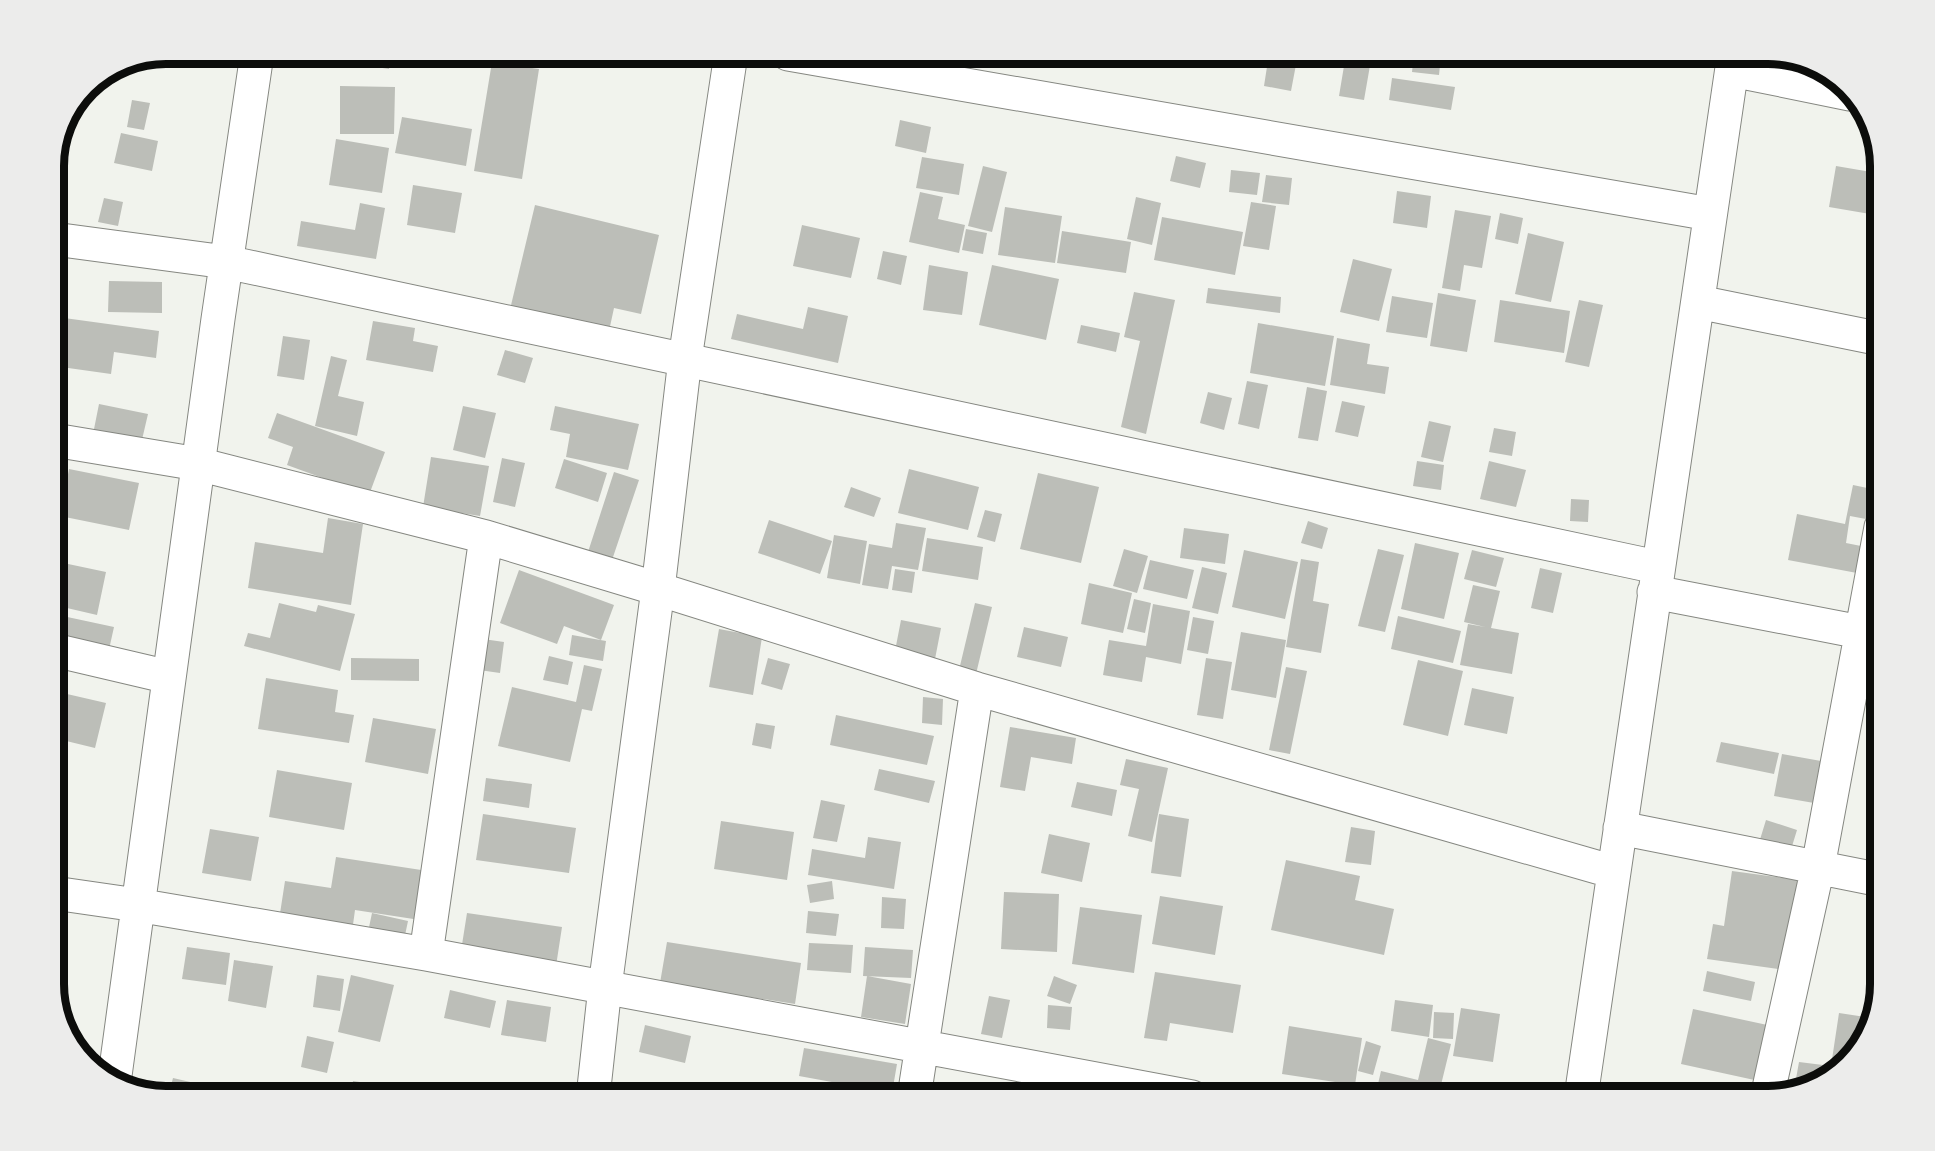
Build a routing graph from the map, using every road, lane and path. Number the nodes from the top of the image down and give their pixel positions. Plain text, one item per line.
1 (255, 64) edge
2 (729, 64) edge
3 (846, 64) edge
4 (1733, 64) edge
5 (1740, 64) edge
6 (1836, 90) edge
7 (1710, 214) junction
8 (65, 240) edge
9 (226, 262) junction
10 (1698, 302) junction
11 (1870, 337) edge
12 (685, 359) junction
13 (65, 442) edge
14 (198, 464) junction
15 (486, 537) junction
16 (1656, 580) junction
17 (658, 589) junction
18 (1870, 634) edge
19 (1870, 638) edge
20 (65, 653) edge
21 (169, 677) junction
22 (977, 690) junction
23 (1620, 828) junction
24 (1818, 867) junction
25 (1614, 872) junction
26 (1870, 877) edge
27 (65, 895) edge
28 (137, 905) junction
29 (426, 954) junction
30 (605, 987) junction
31 (922, 1046) junction
32 (115, 1073) edge
33 (594, 1086) edge
34 (916, 1086) edge
35 (1134, 1086) edge
36 (1583, 1086) edge
37 (1769, 1086) edge

1 - 9 street
2 - 12 street
3 - 7 street
4 - 7 street
5 - 6 street
7 - 10 street
8 - 9 street
9 - 12 street
9 - 14 street
10 - 11 street
10 - 16 street
12 - 16 street
12 - 17 street
13 - 14 street
14 - 15 street
14 - 21 street
15 - 17 street
15 - 29 street
16 - 18 street
16 - 23 street
17 - 22 street
17 - 30 street
19 - 24 street
20 - 21 street
21 - 28 street
22 - 25 street
22 - 31 street
23 - 24 street
23 - 25 street
24 - 26 street
24 - 37 street
25 - 36 street
27 - 28 street
28 - 29 street
28 - 32 street
29 - 30 street
30 - 31 street
30 - 33 street
31 - 34 street
31 - 35 street

